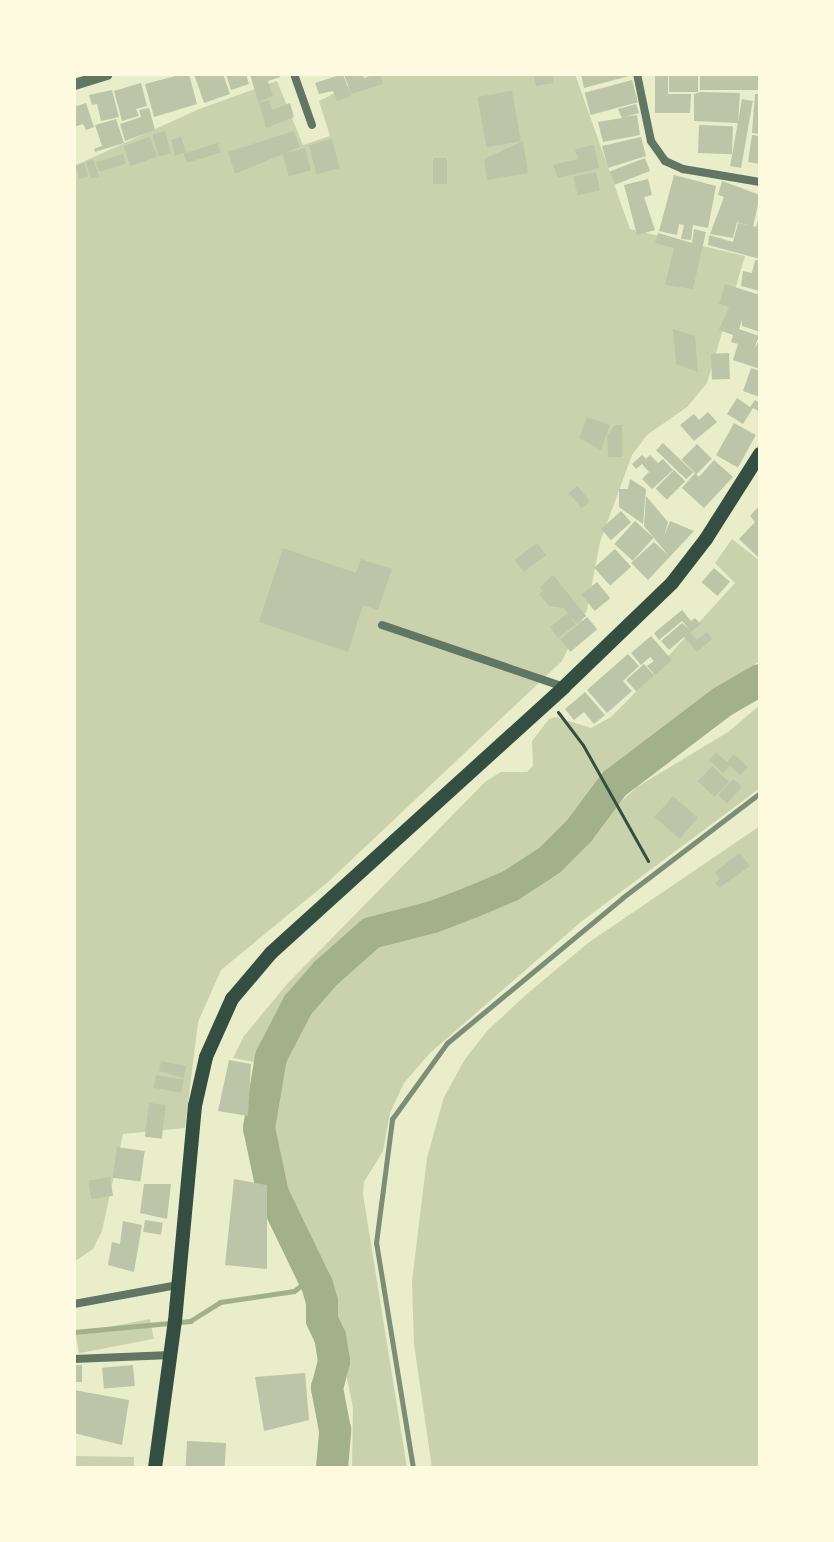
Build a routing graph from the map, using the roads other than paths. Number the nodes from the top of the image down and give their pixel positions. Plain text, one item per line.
1 (107, 74) edge
2 (294, 74) edge
3 (637, 74) edge
4 (74, 84) edge
5 (312, 125) dead end
6 (760, 182) edge
7 (760, 454) edge
8 (382, 625) dead end
9 (564, 687) junction
10 (178, 1288) junction
11 (74, 1304) edge
12 (172, 1348) junction
13 (74, 1359) edge
14 (155, 1468) edge

1 - 4 street
2 - 5 street
3 - 6 street
7 - 9 main road
8 - 9 street
9 - 10 main road
10 - 11 street
10 - 12 main road
12 - 13 street
12 - 14 main road

